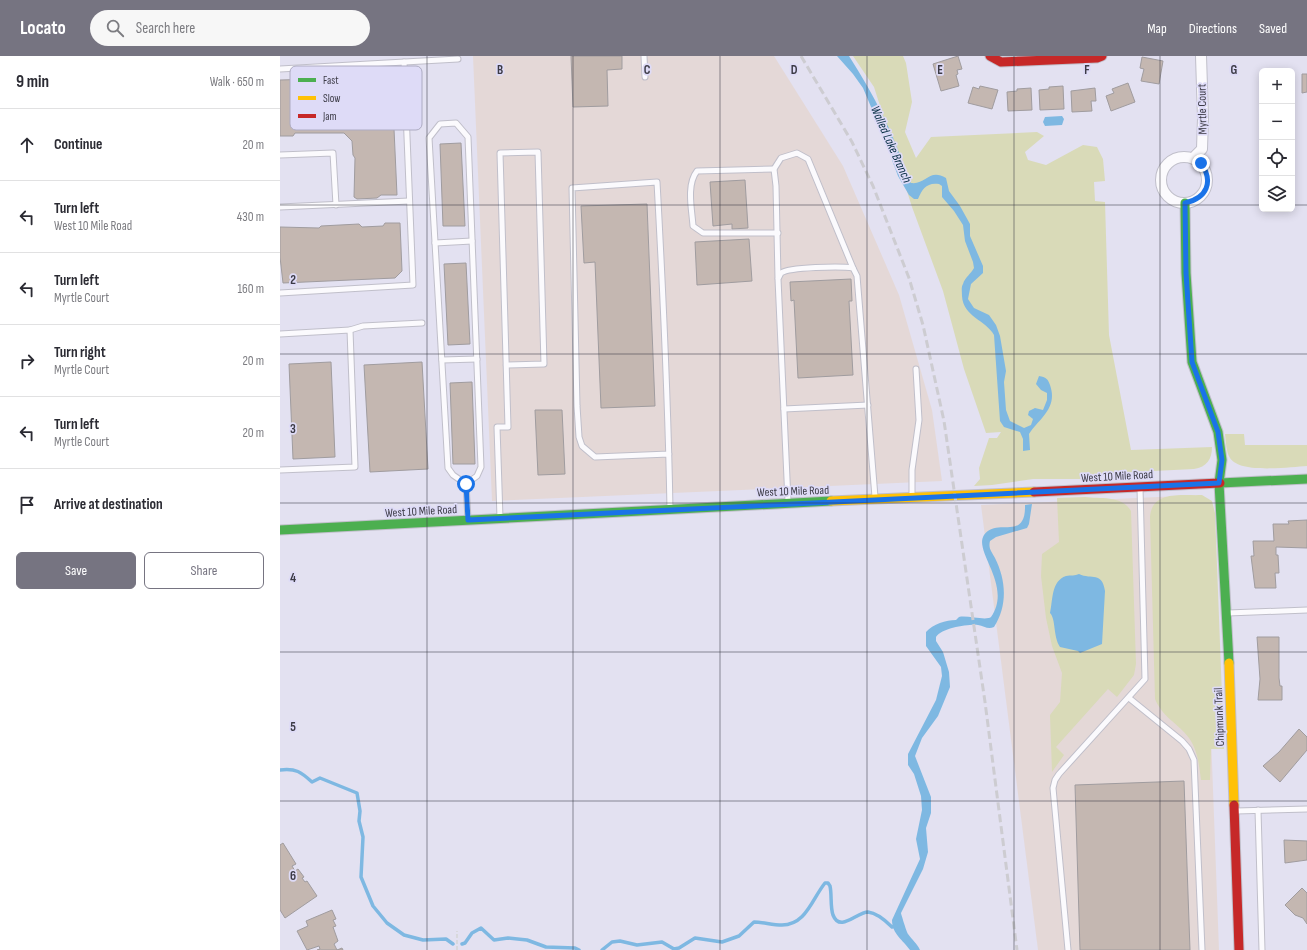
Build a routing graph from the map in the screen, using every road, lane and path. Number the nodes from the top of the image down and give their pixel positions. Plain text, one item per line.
1 (644, 56) edge
2 (990, 56) edge
3 (1102, 56) edge
4 (1201, 56) edge
5 (458, 59) dead end
6 (404, 62) junction
7 (333, 66) edge
8 (404, 66) edge
9 (290, 68) edge
10 (280, 69) edge
11 (645, 77) dead end
12 (407, 130) edge
13 (280, 155) edge
14 (1193, 158) junction
15 (774, 169) junction
16 (410, 201) junction
17 (1185, 203) junction
18 (336, 205) junction
19 (280, 207) edge
20 (778, 233) junction
21 (472, 241) junction
22 (435, 243) junction
23 (853, 268) junction
24 (778, 279) junction
25 (280, 292) edge
26 (422, 323) dead end
27 (350, 330) junction
28 (280, 334) edge
29 (477, 358) junction
30 (442, 360) junction
31 (506, 365) junction
32 (916, 369) dead end
33 (868, 405) junction
34 (784, 410) junction
35 (669, 454) junction
36 (280, 470) edge
37 (1307, 479) edge
38 (1219, 483) junction
39 (466, 484) junction
40 (1140, 487) junction
41 (912, 498) junction
42 (875, 500) junction
43 (788, 504) junction
44 (670, 510) junction
45 (500, 519) junction
46 (468, 520) junction
47 (280, 530) edge
48 (1307, 610) edge
49 (1227, 613) junction
50 (1129, 698) junction
51 (1307, 809) edge
52 (1258, 810) junction
53 (1234, 811) junction
54 (457, 931) dead end
55 (457, 950) edge
56 (1068, 950) edge
57 (1202, 950) edge
58 (1239, 950) edge
59 (1262, 950) edge

1 - 11 lane
2 - 3 main road
4 - 14 street, Myrtle Court
5 - 6 lane
6 - 7 lane
6 - 8 lane
9 - 10 lane
12 - 16 lane
13 - 18 lane
14 - 17 street
14 - 17 street
15 - 20 lane
15 - 20 lane
15 - 23 lane
16 - 18 lane
16 - 25 lane
17 - 38 main road
18 - 19 lane
20 - 24 lane
21 - 22 lane
21 - 22 lane
21 - 29 lane
22 - 30 lane
23 - 24 lane
23 - 33 lane
24 - 34 lane
26 - 27 lane
27 - 28 lane
27 - 36 lane
29 - 30 lane
29 - 39 lane
30 - 39 lane
31 - 31 lane
31 - 45 lane
32 - 41 lane
33 - 34 lane
33 - 42 lane
34 - 43 lane
35 - 35 lane
35 - 44 lane
37 - 38 main road, West 10 Mile Road
38 - 40 main road, West 10 Mile Road
38 - 49 main road, Chipmunk Trail
39 - 46 lane
40 - 41 main road, West 10 Mile Road
40 - 50 lane
41 - 42 main road, West 10 Mile Road
42 - 43 main road, West 10 Mile Road
43 - 44 main road, West 10 Mile Road
44 - 45 main road, West 10 Mile Road
45 - 46 main road, West 10 Mile Road
46 - 47 main road, West 10 Mile Road
48 - 49 lane
49 - 53 main road, Chipmunk Trail
50 - 56 lane
50 - 57 lane
51 - 52 lane
52 - 53 lane
52 - 59 lane
53 - 58 main road, Chipmunk Trail
54 - 55 path

